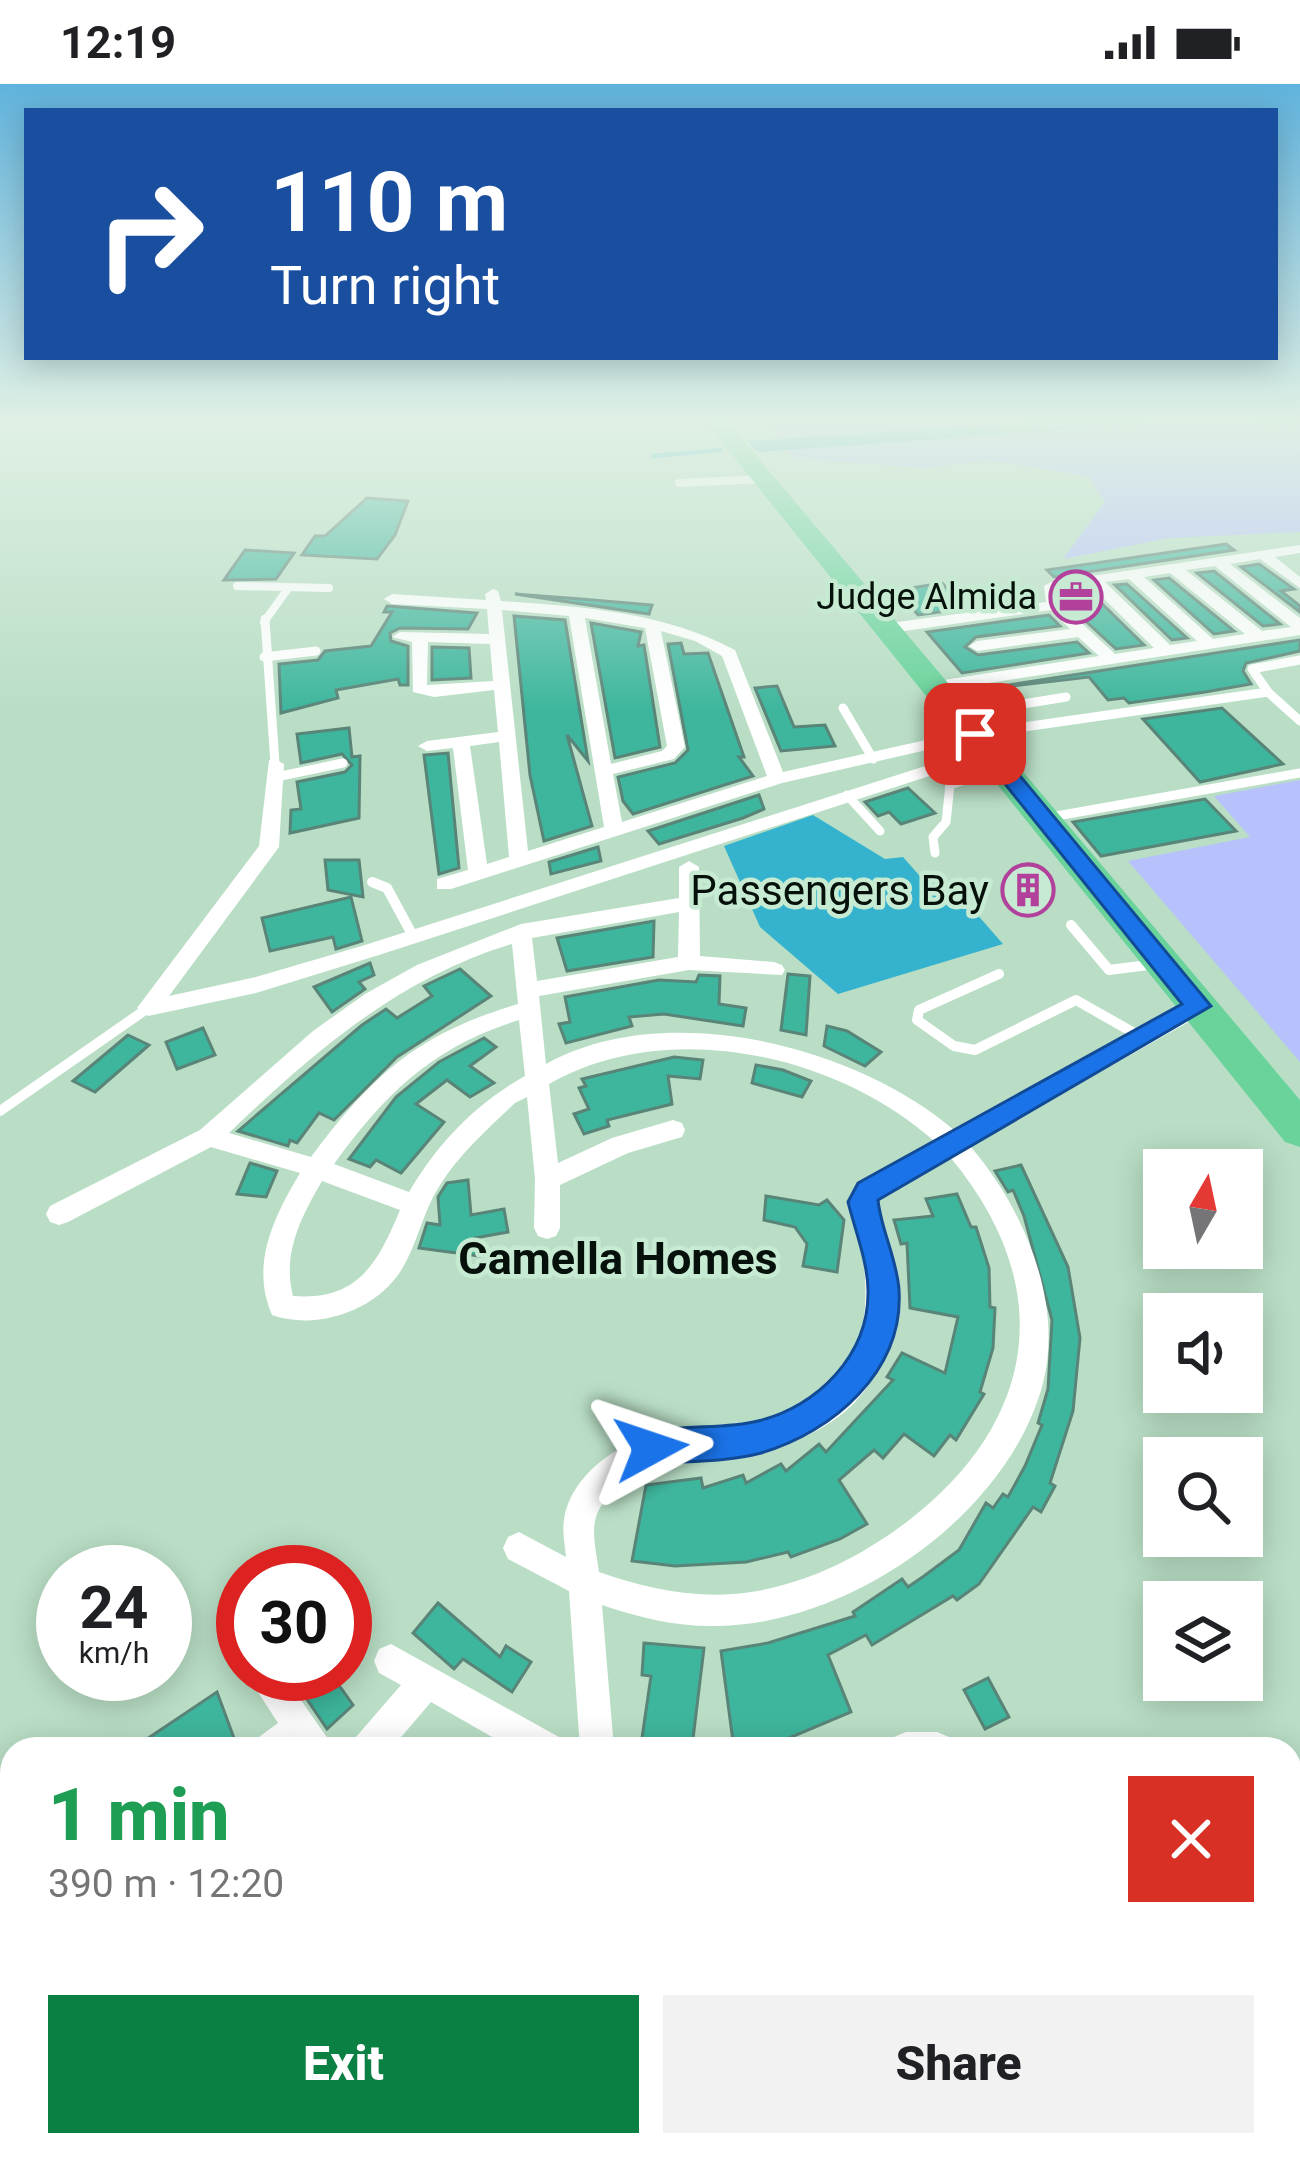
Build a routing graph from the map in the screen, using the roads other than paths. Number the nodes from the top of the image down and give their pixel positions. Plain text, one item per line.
1 (796, 517) edge
2 (1300, 549) edge
3 (1264, 555) junction
4 (1220, 562) junction
5 (1175, 569) junction
6 (1133, 575) junction
7 (1094, 580) junction
8 (1300, 584) edge
9 (237, 586) dead end
10 (329, 588) dead end
11 (287, 590) junction
12 (392, 599) dead end
13 (493, 600) junction
14 (1054, 605) junction
15 (577, 616) junction
16 (652, 624) junction
17 (890, 628) junction
18 (1300, 628) edge
19 (1079, 632) junction
20 (1258, 636) junction
21 (400, 637) dead end
22 (420, 638) junction
23 (495, 639) junction
24 (1209, 643) junction
25 (977, 646) dead end
26 (316, 650) dead end
27 (1167, 650) junction
28 (264, 657) junction
29 (1111, 659) junction
30 (1300, 660) edge
31 (498, 685) junction
32 (937, 686) junction
33 (1268, 692) junction
34 (1066, 697) dead end
35 (843, 708) dead end
36 (1300, 721) edge
37 (504, 736) junction
38 (461, 741) junction
39 (981, 742) junction
40 (427, 746) dead end
41 (873, 759) junction
42 (343, 763) dead end
43 (276, 771) junction
44 (604, 771) junction
45 (1300, 773) edge
46 (777, 779) junction
47 (847, 795) junction
48 (1044, 818) junction
49 (614, 830) junction
50 (880, 831) dead end
51 (935, 853) dead end
52 (519, 860) junction
53 (689, 867) dead end
54 (478, 871) junction
55 (372, 882) dead end
56 (444, 884) dead end
57 (688, 904) junction
58 (1071, 925) dead end
59 (521, 931) junction
60 (413, 936) junction
61 (689, 963) junction
62 (1163, 963) junction
63 (773, 970) dead end
64 (999, 974) dead end
65 (528, 999) junction
66 (1198, 1006) junction
67 (148, 1008) junction
68 (1144, 1039) junction
69 (538, 1078) junction
70 (0, 1112) edge
71 (673, 1130) dead end
72 (1300, 1130) edge
73 (209, 1137) junction
74 (953, 1141) junction
75 (316, 1168) junction
76 (547, 1179) junction
77 (415, 1205) junction
78 (58, 1214) dead end
79 (547, 1228) dead end
80 (519, 1548) dead end
81 (583, 1586) junction
82 (391, 1661) dead end
83 (425, 1683) junction
84 (279, 1701) edge
85 (294, 1737) edge
86 (378, 1737) edge
87 (525, 1737) edge
88 (596, 1737) edge

1 - 17 highway
2 - 3 street
3 - 4 street
3 - 8 street
4 - 5 street
4 - 18 street
5 - 6 street
5 - 20 street
6 - 7 street
6 - 24 street
7 - 14 street
7 - 27 street
9 - 11 lane
10 - 11 lane
11 - 28 lane
12 - 13 street
13 - 15 street
13 - 23 street
14 - 17 street
14 - 19 street
15 - 16 street
15 - 44 street
16 - 44 street
16 - 46 street
17 - 32 highway
18 - 20 street
19 - 25 street
19 - 29 street
20 - 24 street
21 - 22 street
22 - 23 street
22 - 31 street
23 - 31 street
24 - 27 street
26 - 28 lane
27 - 29 street
28 - 43 lane
29 - 32 street
30 - 33 lane
31 - 37 street
32 - 39 highway
33 - 36 lane
33 - 39 lane
34 - 39 lane
35 - 41 lane
37 - 38 street
37 - 52 street
38 - 40 street
38 - 54 street
39 - 41 street
39 - 47 street
39 - 48 highway
39 - 51 lane
41 - 46 street
42 - 43 lane
43 - 67 street
44 - 49 street
45 - 48 lane
46 - 49 street
47 - 50 lane
47 - 60 street
48 - 62 highway
49 - 52 street
52 - 54 street
53 - 57 street
54 - 56 street
55 - 60 lane
57 - 59 street
57 - 61 street
58 - 62 lane
59 - 65 street
59 - 73 street
60 - 67 street
61 - 63 street
61 - 65 street
62 - 66 highway
64 - 68 lane
65 - 69 street
65 - 75 street
66 - 68 street
66 - 72 highway
67 - 70 lane
68 - 74 street
69 - 74 street
69 - 76 street
69 - 77 street
71 - 76 street
73 - 75 street
73 - 78 street
74 - 81 street
74 - 81 street
75 - 77 street
75 - 77 street
76 - 79 street
80 - 81 street
81 - 88 street
82 - 83 street
83 - 86 street
83 - 87 street
84 - 85 street

